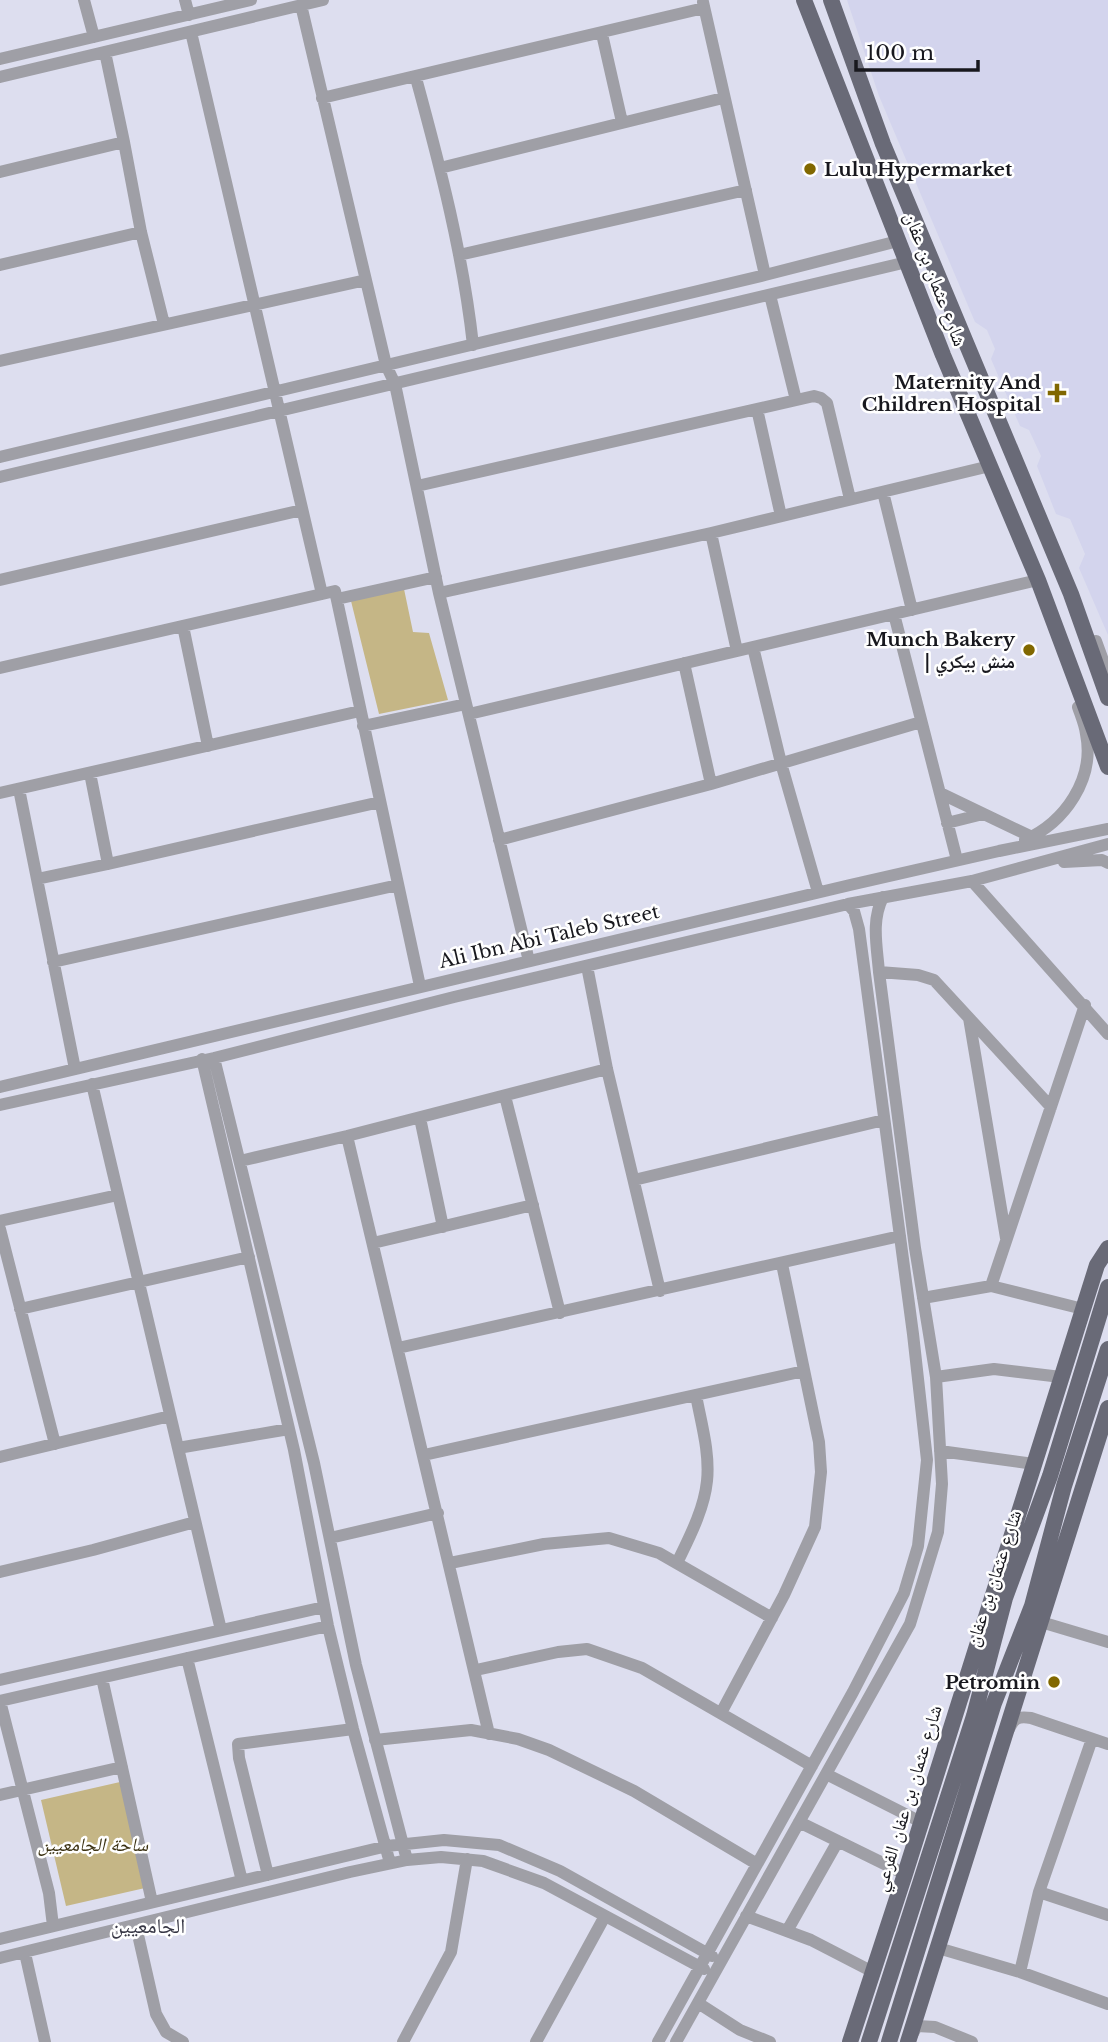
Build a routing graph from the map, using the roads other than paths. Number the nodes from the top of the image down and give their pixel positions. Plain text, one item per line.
1 (84, 0) edge
2 (185, 0) edge
3 (251, 0) edge
4 (323, 0) edge
5 (804, 0) edge
6 (831, 0) edge
7 (704, 4) edge
8 (301, 5) junction
9 (189, 15) junction
10 (191, 32) junction
11 (602, 34) junction
12 (94, 37) junction
13 (106, 52) junction
14 (0, 59) edge
15 (0, 77) edge
16 (416, 78) junction
17 (323, 98) junction
18 (723, 98) junction
19 (622, 122) junction
20 (124, 142) junction
21 (440, 168) junction
22 (0, 172) edge
23 (746, 190) junction
24 (141, 232) junction
25 (898, 241) junction
26 (877, 246) junction
27 (459, 255) junction
28 (907, 262) junction
29 (0, 265) edge
30 (870, 271) junction
31 (765, 275) junction
32 (366, 280) junction
33 (770, 295) junction
34 (255, 304) junction
35 (164, 324) junction
36 (473, 345) junction
37 (0, 361) edge
38 (386, 365) junction
39 (395, 384) junction
40 (275, 392) junction
41 (796, 400) junction
42 (757, 409) junction
43 (280, 411) junction
44 (0, 457) edge
45 (990, 466) junction
46 (0, 477) edge
47 (417, 486) junction
48 (883, 492) junction
49 (850, 499) junction
50 (302, 510) junction
51 (782, 516) junction
52 (711, 533) junction
53 (436, 577) junction
54 (0, 580) edge
55 (1038, 580) junction
56 (439, 593) junction
57 (322, 594) junction
58 (1070, 594) junction
59 (337, 599) junction
60 (912, 610) junction
61 (894, 614) junction
62 (183, 626) junction
63 (753, 647) junction
64 (737, 651) junction
65 (684, 663) junction
66 (0, 668) edge
67 (1108, 674) edge
68 (1108, 698) edge
69 (468, 709) junction
70 (360, 711) junction
71 (921, 722) junction
72 (363, 726) junction
73 (208, 746) junction
74 (781, 763) junction
75 (1108, 767) edge
76 (90, 773) junction
77 (711, 784) junction
78 (19, 789) junction
79 (0, 793) edge
80 (940, 793) junction
81 (380, 802) junction
82 (983, 814) junction
83 (947, 823) junction
84 (1108, 829) edge
85 (1032, 837) junction
86 (499, 840) junction
87 (1108, 845) edge
88 (999, 851) junction
89 (957, 860) junction
90 (1108, 863) edge
91 (108, 864) junction
92 (1026, 866) junction
93 (37, 879) junction
94 (972, 881) junction
95 (398, 885) junction
96 (818, 892) junction
97 (883, 897) junction
98 (848, 904) junction
99 (875, 927) junction
100 (859, 929) junction
101 (529, 961) junction
102 (53, 962) junction
103 (587, 966) junction
104 (879, 972) junction
105 (420, 986) junction
106 (1085, 1005) junction
107 (969, 1017) junction
108 (1108, 1034) edge
109 (208, 1058) junction
110 (75, 1069) junction
111 (607, 1069) junction
112 (92, 1084) junction
113 (0, 1087) edge
114 (505, 1096) junction
115 (0, 1105) edge
116 (1051, 1107) junction
117 (420, 1118) junction
118 (884, 1120) junction
119 (347, 1136) junction
120 (240, 1161) junction
121 (634, 1180) junction
122 (118, 1195) junction
123 (533, 1205) junction
124 (0, 1221) edge
125 (443, 1227) junction
126 (0, 1229) edge
127 (900, 1237) junction
128 (1006, 1241) junction
129 (373, 1243) junction
130 (1108, 1248) edge
131 (249, 1257) junction
132 (782, 1264) junction
133 (138, 1281) junction
134 (991, 1286) junction
135 (1108, 1287) edge
136 (660, 1291) junction
137 (923, 1298) junction
138 (20, 1309) junction
139 (1083, 1309) junction
140 (560, 1312) junction
141 (398, 1348) junction
142 (1108, 1349) edge
143 (804, 1371) junction
144 (936, 1377) junction
145 (1061, 1377) junction
146 (696, 1395) junction
147 (1108, 1408) edge
148 (170, 1416) junction
149 (289, 1430) junction
150 (55, 1444) junction
151 (178, 1448) junction
152 (940, 1451) junction
153 (424, 1455) junction
154 (0, 1457) edge
155 (1034, 1464) junction
156 (1050, 1476) junction
157 (1064, 1486) junction
158 (438, 1513) junction
159 (195, 1522) junction
160 (330, 1538) junction
161 (450, 1563) junction
162 (677, 1563) junction
163 (0, 1572) edge
164 (324, 1607) junction
165 (772, 1618) junction
166 (1041, 1622) junction
167 (327, 1626) junction
168 (221, 1630) junction
169 (1108, 1642) edge
170 (187, 1658) junction
171 (476, 1670) junction
172 (102, 1678) junction
173 (0, 1680) edge
174 (0, 1701) edge
175 (994, 1703) junction
176 (956, 1710) junction
177 (721, 1713) junction
178 (974, 1716) junction
179 (352, 1729) junction
180 (489, 1734) junction
181 (1003, 1738) junction
182 (1092, 1739) junction
183 (375, 1740) junction
184 (1108, 1744) edge
185 (812, 1766) junction
186 (122, 1767) junction
187 (826, 1774) junction
188 (23, 1790) junction
189 (0, 1795) edge
190 (799, 1822) junction
191 (921, 1822) junction
192 (838, 1841) junction
193 (403, 1843) junction
194 (387, 1846) junction
195 (467, 1859) junction
196 (407, 1860) junction
197 (390, 1863) junction
198 (757, 1864) junction
199 (268, 1875) junction
200 (912, 1879) junction
201 (242, 1881) junction
202 (1039, 1892) junction
203 (954, 1897) junction
204 (152, 1902) junction
205 (1108, 1914) edge
206 (605, 1916) junction
207 (746, 1916) junction
208 (52, 1926) junction
209 (136, 1926) junction
210 (787, 1931) junction
211 (0, 1940) edge
212 (938, 1948) junction
213 (25, 1953) junction
214 (707, 1953) junction
215 (0, 1958) edge
216 (721, 1961) junction
217 (699, 1967) junction
218 (873, 1972) junction
219 (1020, 1972) junction
220 (713, 1975) junction
221 (698, 2003) junction
222 (1108, 2004) edge
223 (45, 2042) edge
224 (183, 2042) edge
225 (403, 2042) edge
226 (536, 2042) edge
227 (658, 2042) edge
228 (676, 2042) edge
229 (769, 2042) edge
230 (850, 2042) edge
231 (868, 2042) edge
232 (889, 2042) edge
233 (909, 2042) edge
234 (972, 2042) edge

1 - 12 street
2 - 9 street
3 - 9 street
4 - 8 street
5 - 25 main road, شارع عثمان بن عفان
6 - 58 main road, شارع عثمان بن عفان
7 - 11 street
7 - 18 street
8 - 10 street
8 - 17 street
9 - 12 street
10 - 13 street
10 - 34 street
11 - 16 street
11 - 19 street
12 - 14 street
13 - 15 street
13 - 20 street
16 - 17 street
16 - 21 street
17 - 32 street
18 - 19 street
18 - 23 street
19 - 21 street
20 - 22 street
20 - 24 street
21 - 27 street
23 - 27 street
23 - 31 street
24 - 29 street
24 - 35 street
25 - 26 street
25 - 28 main road, شارع عثمان بن عفان
26 - 30 street
26 - 31 street
27 - 36 street
28 - 30 street
28 - 45 main road, شارع عثمان بن عفان
30 - 33 street
31 - 36 street
32 - 34 street
32 - 38 street
33 - 39 street
33 - 41 street
34 - 35 street
34 - 40 street
35 - 37 street
36 - 38 street
38 - 39 street
38 - 40 street
39 - 43 street
39 - 47 street
40 - 43 street
40 - 44 street
41 - 42 street
41 - 49 street
42 - 47 street
42 - 51 street
43 - 46 street
43 - 50 street
45 - 48 street
45 - 55 main road, شارع عثمان بن عفان
47 - 53 street
48 - 49 street
48 - 60 street
49 - 51 street
50 - 54 street
50 - 57 street
51 - 52 street
52 - 56 street
52 - 64 street
53 - 56 street
53 - 59 street
55 - 60 street
55 - 75 main road, شارع عثمان بن عفان
55 - 85 street
56 - 69 street
57 - 59 street
57 - 62 street
58 - 67 street
58 - 68 main road, شارع عثمان بن عفان
59 - 70 street
60 - 61 street
61 - 63 street
61 - 71 street
62 - 66 street
62 - 73 street
63 - 64 street
63 - 74 street
64 - 65 street
65 - 69 street
65 - 77 street
69 - 72 street
69 - 86 street
70 - 72 street
70 - 73 street
71 - 74 street
71 - 80 street
72 - 81 street
73 - 76 street
74 - 77 street
74 - 96 street
76 - 78 street
76 - 91 street
77 - 86 street
78 - 79 street
78 - 93 street
80 - 82 street
80 - 83 street
81 - 91 street
81 - 95 street
82 - 83 street
82 - 85 street
83 - 89 street
84 - 88 street, Ali Ibn Abi Taleb Street
85 - 88 street
86 - 101 street
87 - 92 street
88 - 89 street, Ali Ibn Abi Taleb Street
89 - 96 street, Ali Ibn Abi Taleb Street
90 - 92 street
91 - 93 street
92 - 94 street, Ali Ibn Abi Taleb Street
93 - 102 street
94 - 97 street, Ali Ibn Abi Taleb Street
94 - 106 street
95 - 102 street
95 - 105 street
96 - 101 street, Ali Ibn Abi Taleb Street
97 - 98 street, Ali Ibn Abi Taleb Street
97 - 99 street
98 - 100 street
98 - 103 street, Ali Ibn Abi Taleb Street
99 - 100 street
99 - 104 street
100 - 118 street
101 - 105 street, Ali Ibn Abi Taleb Street
102 - 110 street
103 - 109 street, Ali Ibn Abi Taleb Street
103 - 111 street
104 - 107 street
104 - 137 street
105 - 110 street, Ali Ibn Abi Taleb Street
106 - 108 street
106 - 116 street
107 - 116 street
107 - 128 street
109 - 112 street, Ali Ibn Abi Taleb Street
109 - 120 street
109 - 131 street
110 - 113 street, Ali Ibn Abi Taleb Street
111 - 114 street
111 - 121 street
112 - 115 street, Ali Ibn Abi Taleb Street
112 - 122 street
114 - 117 street
114 - 123 street
116 - 128 street
117 - 119 street
117 - 125 street
118 - 121 street
118 - 127 street
119 - 120 street
119 - 129 street
120 - 160 street
121 - 136 street
122 - 124 street
122 - 133 street
123 - 125 street
123 - 140 street
125 - 129 street
126 - 138 street
127 - 132 street
127 - 185 street
128 - 134 street
129 - 141 street
130 - 139 main road, شارع عثمان بن عفان الفرعي
131 - 133 street
131 - 149 street
132 - 136 street
132 - 143 street
133 - 138 street
133 - 148 street
134 - 137 street
134 - 139 street
135 - 156 main road, شارع عثمان بن عفان
136 - 140 street
137 - 144 street
138 - 150 street
139 - 145 main road, شارع عثمان بن عفان الفرعي
140 - 141 street
141 - 153 street
142 - 157 main road
143 - 146 street
143 - 165 street
144 - 145 street
144 - 152 street
145 - 155 main road, شارع عثمان بن عفان الفرعي
146 - 153 street
146 - 162 street
147 - 166 main road
148 - 150 street
148 - 151 street
149 - 151 street
149 - 164 street
150 - 154 street
151 - 159 street
152 - 155 street
152 - 187 street
153 - 158 street
155 - 176 main road, شارع عثمان بن عفان الفرعي
156 - 157 main road
156 - 178 main road, شارع عثمان بن عفان
157 - 175 main road
158 - 160 street
158 - 161 street
159 - 163 street
159 - 168 street
160 - 183 street
161 - 162 street
161 - 171 street
162 - 165 street
164 - 167 street
164 - 168 street
165 - 177 street
166 - 169 street
166 - 181 main road
167 - 170 street
167 - 179 street
168 - 173 street
170 - 172 street
170 - 201 street
171 - 177 street
171 - 180 street
172 - 174 street
172 - 186 street
174 - 188 street
175 - 178 main road
175 - 203 main road
175 - 232 main road
176 - 191 main road, شارع عثمان بن عفان الفرعي
176 - 200 main road
177 - 185 street
178 - 200 main road, شارع عثمان بن عفان
179 - 194 street
179 - 199 street
180 - 183 street
180 - 198 street
181 - 182 street
181 - 203 main road
182 - 184 street
182 - 202 street
183 - 193 street
185 - 198 street
186 - 188 street
186 - 204 street
187 - 190 street
187 - 191 street
188 - 189 street
188 - 208 street
190 - 192 street
190 - 207 street
191 - 200 main road, شارع عثمان بن عفان الفرعي
192 - 200 street
192 - 210 street
193 - 194 street
193 - 196 street
193 - 214 street
194 - 197 street
194 - 199 street
195 - 196 street
195 - 206 street
195 - 225 street
196 - 197 street
197 - 209 street
198 - 214 street
199 - 201 street
200 - 218 main road, شارع عثمان بن عفان الفرعي
200 - 231 main road, شارع عثمان بن عفان
201 - 204 street
202 - 205 street
202 - 219 street
203 - 212 main road
204 - 208 street
206 - 217 street
206 - 226 street
207 - 210 street
207 - 216 street
208 - 211 street
209 - 213 street
209 - 224 street
210 - 218 street
212 - 219 street
212 - 233 main road
213 - 215 street
213 - 223 street
214 - 216 street
214 - 217 street
216 - 220 street
217 - 220 street
217 - 227 street
218 - 230 main road, شارع عثمان بن عفان الفرعي
219 - 222 street
220 - 221 street
221 - 228 street
221 - 229 street
233 - 234 street

